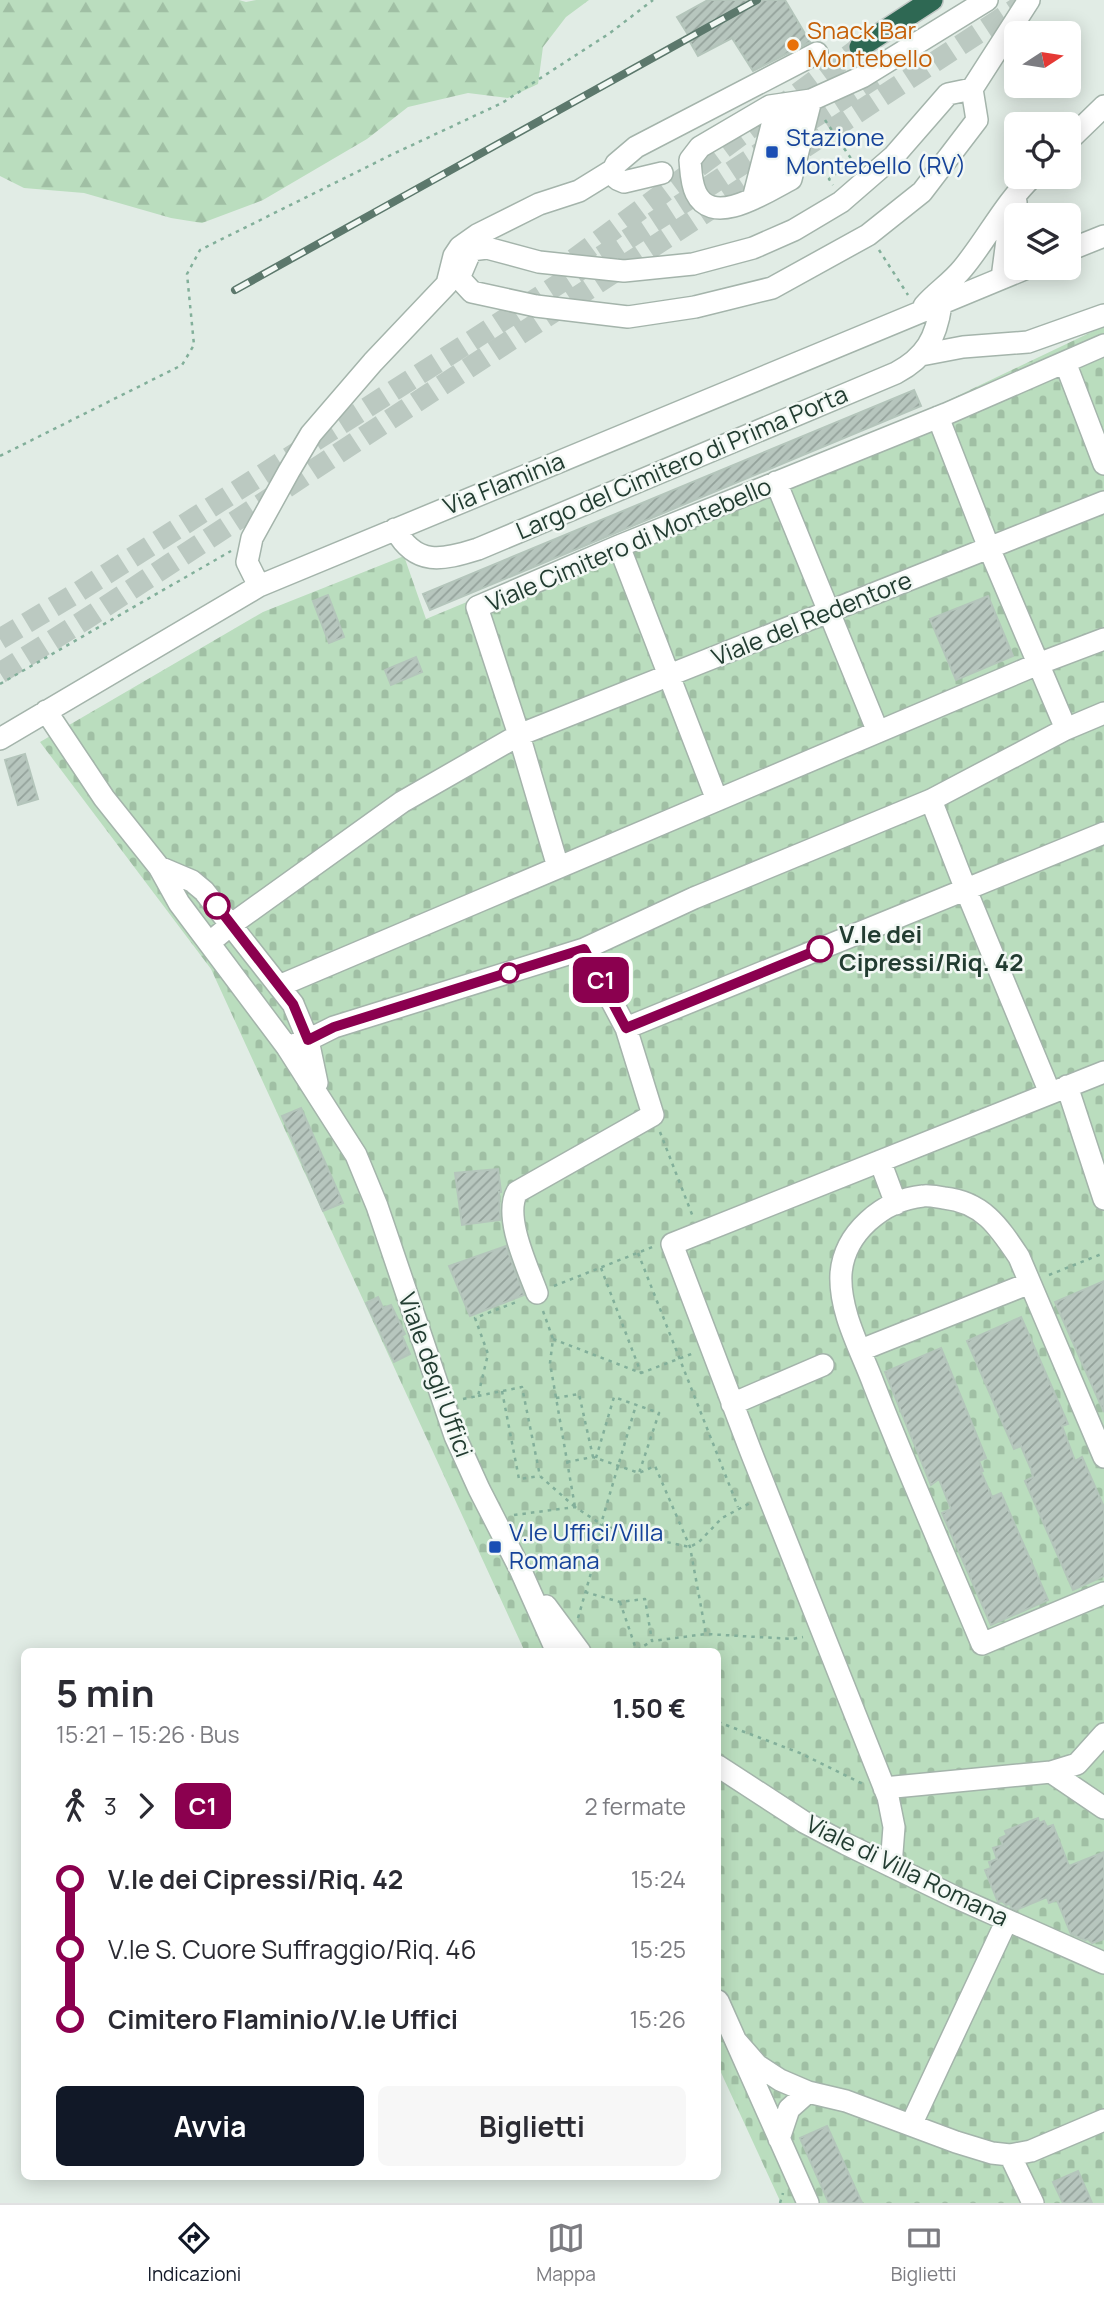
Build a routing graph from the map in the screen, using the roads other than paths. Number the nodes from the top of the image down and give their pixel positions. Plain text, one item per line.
1 (932, 0) edge
2 (987, 0) edge
3 (1029, 0) edge
4 (860, 47) tunnel mouth
5 (817, 53) dead end
6 (972, 89) junction
7 (811, 100) junction
8 (1104, 106) edge
9 (793, 114) junction
10 (1081, 128) edge
11 (613, 170) junction
12 (662, 173) dead end
13 (773, 188) junction
14 (1021, 189) edge
15 (753, 200) junction
16 (988, 232) junction
17 (1104, 236) edge
18 (1081, 244) edge
19 (1004, 254) edge
20 (1004, 278) edge
21 (994, 282) junction
22 (941, 305) junction
23 (915, 315) junction
24 (1104, 315) edge
25 (1104, 345) edge
26 (921, 355) junction
27 (1065, 362) junction
28 (938, 417) junction
29 (1104, 464) edge
30 (776, 482) junction
31 (1104, 502) edge
32 (395, 529) junction
33 (619, 546) junction
34 (989, 548) junction
35 (259, 586) junction
36 (829, 612) junction
37 (1104, 639) edge
38 (1038, 664) junction
39 (669, 676) junction
40 (46, 710) junction
41 (1104, 713) edge
42 (1066, 729) junction
43 (878, 732) junction
44 (519, 735) junction
45 (0, 739) edge
46 (717, 800) junction
47 (931, 800) junction
48 (1104, 833) edge
49 (159, 867) junction
50 (558, 867) junction
51 (965, 890) junction
52 (232, 924) junction
53 (209, 943) junction
54 (584, 949) junction
55 (279, 986) junction
56 (626, 1028) junction
57 (308, 1040) junction
58 (287, 1047) junction
59 (1104, 1072) edge
60 (1058, 1090) junction
61 (320, 1096) junction
62 (880, 1161) junction
63 (1104, 1199) edge
64 (896, 1204) junction
65 (1030, 1283) junction
66 (537, 1293) road end
67 (861, 1350) junction
68 (823, 1365) dead end
69 (732, 1404) junction
70 (1104, 1457) edge
71 (1104, 1593) edge
72 (569, 1648) edge
73 (1104, 1734) edge
74 (721, 1768) edge
75 (1051, 1772) junction
76 (884, 1788) junction
77 (1104, 1808) edge
78 (891, 1866) junction
79 (1007, 1920) junction
80 (1104, 1963) edge
81 (721, 2008) edge
82 (736, 2041) junction
83 (808, 2092) junction
84 (1104, 2120) edge
85 (911, 2125) junction
86 (779, 2139) junction
87 (1010, 2155) junction
88 (808, 2203) edge
89 (1033, 2203) edge

1 - 4 highway
2 - 7 street
3 - 6 street
5 - 11 street
6 - 6 street
7 - 9 street
7 - 13 street
7 - 15 street
8 - 10 street
9 - 13 street
9 - 15 street
11 - 12 street
11 - 35 street
13 - 15 street
14 - 16 street
16 - 21 street
16 - 23 street
17 - 18 street
19 - 21 street
20 - 21 street, Via Flaminia
21 - 22 street, Via Flaminia
22 - 23 street, Via Flaminia
22 - 26 street, Largo del Cimitero di Prima Porta
23 - 32 street, Via Flaminia
24 - 26 street
25 - 27 street, Viale Cimitero di Montebello
26 - 32 street, Largo del Cimitero di Prima Porta
27 - 28 street, Viale Cimitero di Montebello
27 - 29 street
28 - 30 street, Viale Cimitero di Montebello
28 - 34 street
30 - 33 street, Viale Cimitero di Montebello
30 - 36 street
31 - 34 street, Viale del Redentore
32 - 35 street, Via Flaminia
33 - 39 street
33 - 44 street, Viale Cimitero di Montebello
34 - 36 street, Viale del Redentore
34 - 38 street
35 - 40 street, Via Flaminia
36 - 39 street, Viale del Redentore
36 - 43 street
37 - 38 street
38 - 42 street
38 - 43 street
39 - 44 street, Viale del Redentore
39 - 46 street
40 - 45 street, Via Flaminia
40 - 49 street, Viale degli Uffici
41 - 42 street
42 - 47 street
43 - 46 street
44 - 50 street
44 - 52 street
46 - 50 street
47 - 51 street
47 - 54 street
48 - 51 street
49 - 52 street, Viale degli Uffici
49 - 53 street, Viale degli Uffici
50 - 55 street
51 - 56 street
51 - 60 street
52 - 53 street
52 - 55 street, Viale degli Uffici
53 - 58 street, Viale degli Uffici
54 - 56 street
54 - 57 street
55 - 57 street, Viale degli Uffici
56 - 66 street
57 - 58 street
57 - 61 street, Viale degli Uffici
58 - 61 street, Viale degli Uffici
59 - 60 street
60 - 62 street
60 - 63 street
61 - 72 street, Viale degli Uffici
62 - 64 street
62 - 69 street
64 - 65 street
64 - 67 street
65 - 67 street
65 - 70 street
67 - 71 street
68 - 69 street
69 - 76 street
73 - 75 street
74 - 78 street, Viale di Villa Romana
75 - 76 street
75 - 77 street
76 - 78 street
78 - 79 street, Viale di Villa Romana
79 - 80 street, Viale di Villa Romana
79 - 85 street
81 - 82 street
82 - 83 street
82 - 86 street
83 - 85 street
83 - 86 street
84 - 87 street
85 - 87 street
86 - 88 street
87 - 89 street

